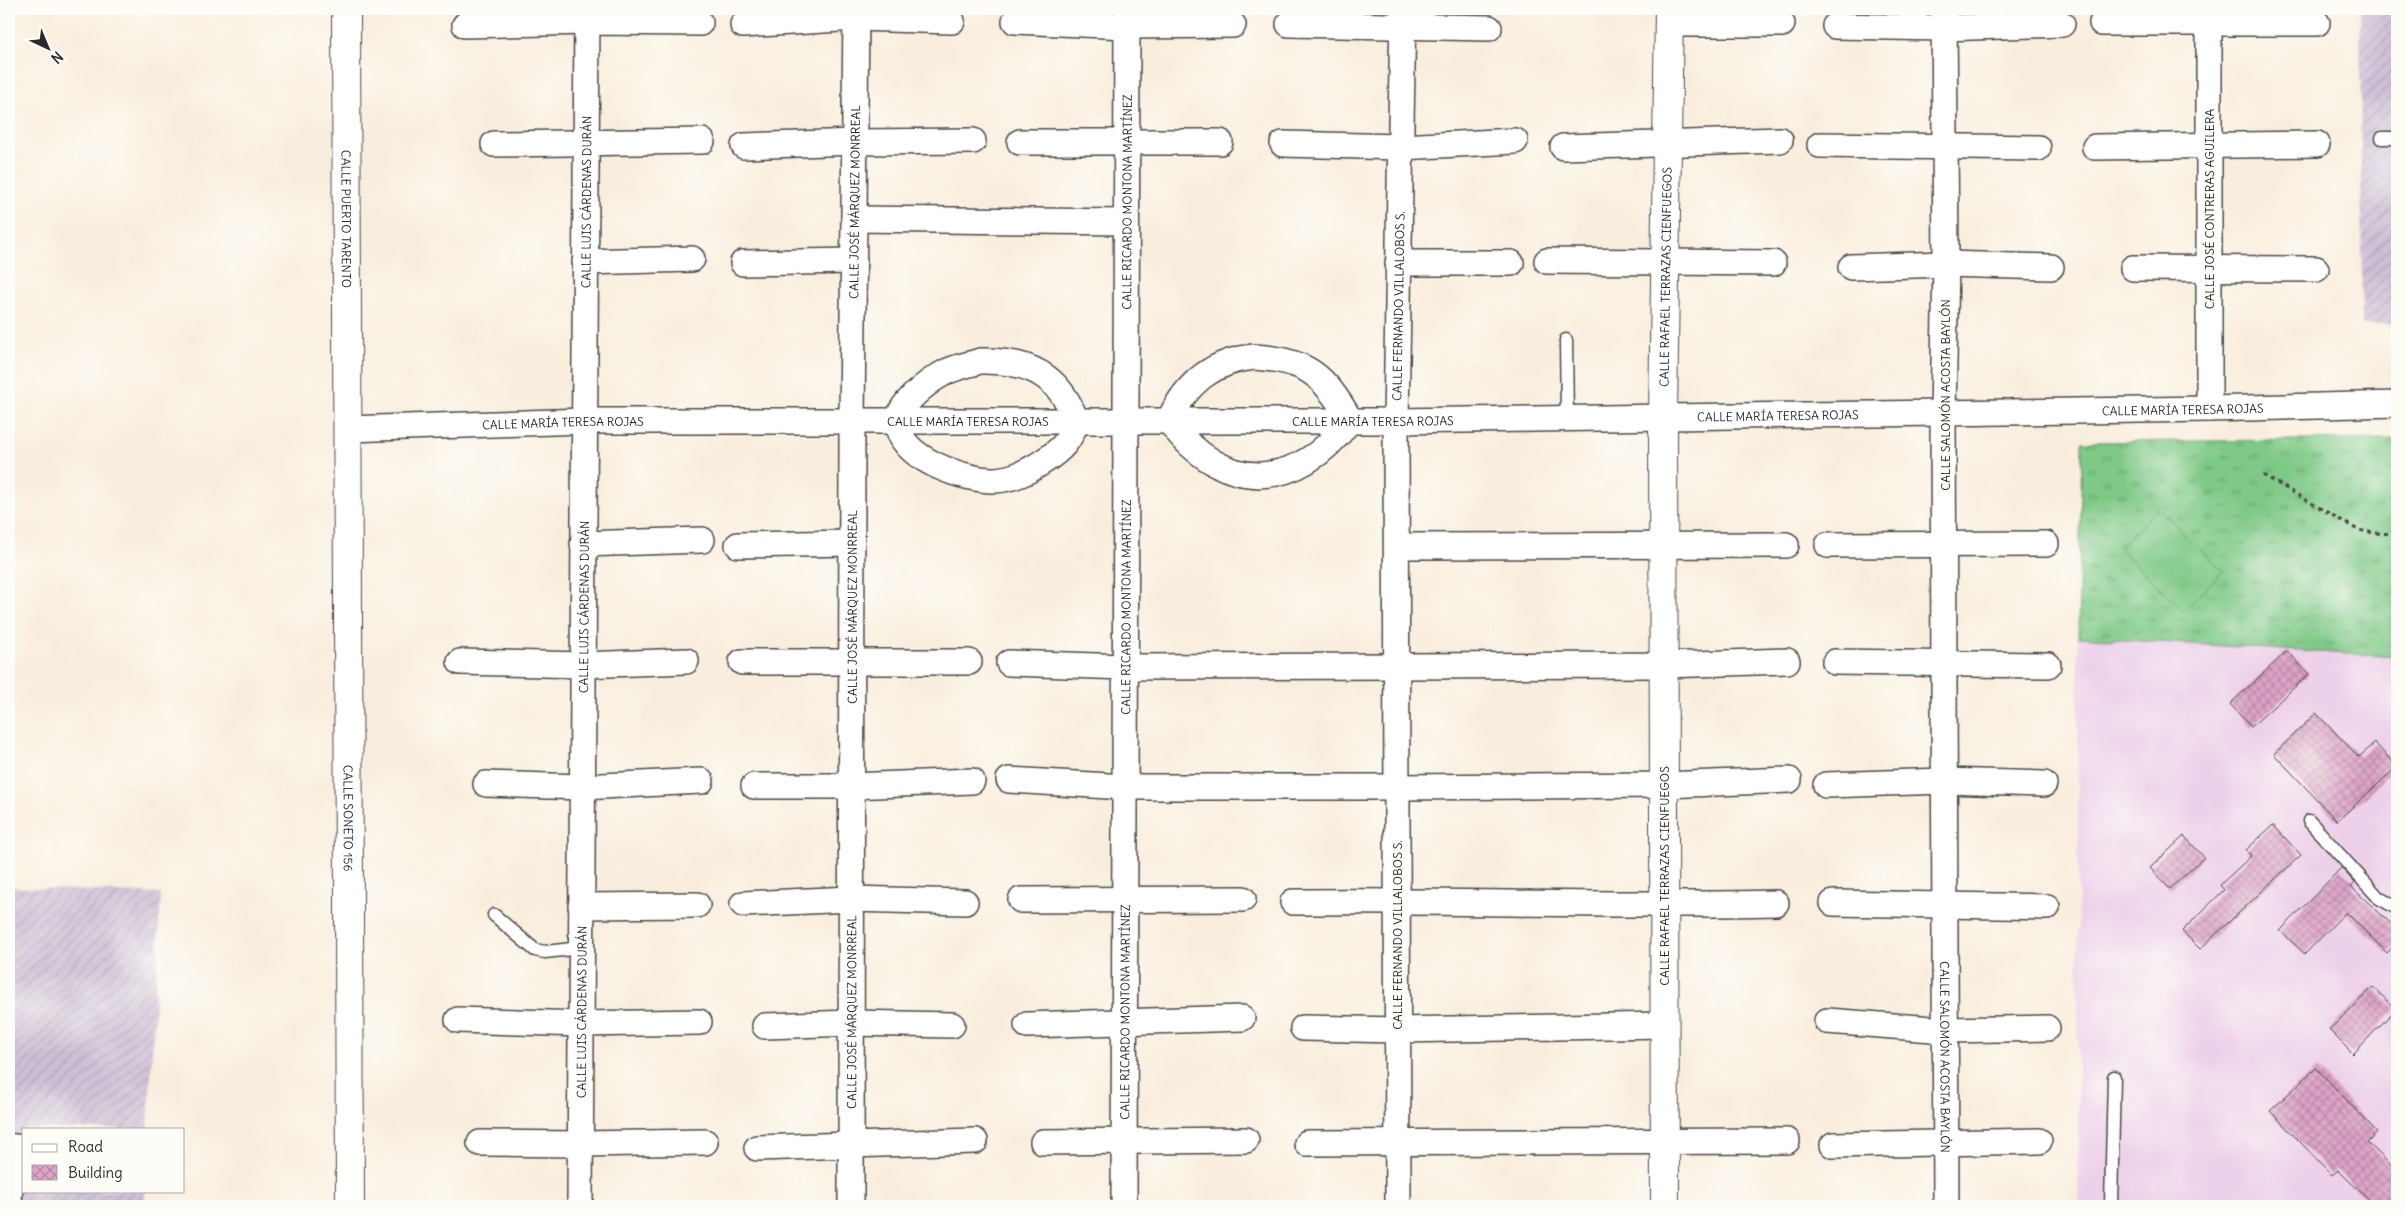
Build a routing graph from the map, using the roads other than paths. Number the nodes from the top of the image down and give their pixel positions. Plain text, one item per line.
1 (346, 9) edge
2 (856, 13) edge
3 (587, 15) edge
4 (2209, 15) edge
5 (1669, 16) edge
6 (1127, 17) edge
7 (1403, 18) edge
8 (1944, 18) edge
9 (952, 21) dead end
10 (1015, 21) dead end
11 (700, 23) dead end
12 (2102, 23) dead end
13 (2318, 23) dead end
14 (1289, 24) dead end
15 (1782, 24) dead end
16 (2062, 24) dead end
17 (464, 25) dead end
18 (743, 25) dead end
19 (1233, 25) dead end
20 (1835, 26) dead end
21 (1489, 28) dead end
22 (2382, 138) dead end
23 (2397, 138) edge
24 (1780, 140) dead end
25 (702, 141) dead end
26 (973, 141) dead end
27 (1515, 141) dead end
28 (855, 142) junction
29 (1020, 142) dead end
30 (1220, 142) dead end
31 (586, 143) junction
32 (1128, 143) junction
33 (494, 144) dead end
34 (1283, 144) dead end
35 (1667, 144) junction
36 (2317, 144) dead end
37 (1820, 145) dead end
38 (1945, 145) junction
39 (2209, 145) junction
40 (744, 146) dead end
41 (1563, 146) dead end
42 (2095, 146) dead end
43 (1400, 147) junction
44 (2038, 148) dead end
45 (854, 219) junction
46 (1126, 222) junction
47 (692, 258) dead end
48 (854, 261) junction
49 (1547, 261) dead end
50 (585, 262) junction
51 (1666, 262) junction
52 (743, 263) dead end
53 (1773, 263) dead end
54 (1398, 264) junction
55 (1512, 264) dead end
56 (1946, 264) junction
57 (1852, 267) dead end
58 (2051, 267) dead end
59 (2133, 268) dead end
60 (2209, 268) junction
61 (2316, 269) dead end
62 (1566, 340) dead end
63 (2397, 404) edge
64 (2209, 409) junction
65 (1943, 412) junction
66 (1662, 417) junction
67 (1567, 418) junction
68 (1350, 420) junction
69 (584, 421) junction
70 (852, 421) junction
71 (898, 421) junction
72 (1076, 421) junction
73 (1126, 421) junction
74 (1169, 421) junction
75 (1396, 421) junction
76 (348, 429) junction
77 (702, 540) dead end
78 (852, 543) junction
79 (583, 544) junction
80 (1786, 544) dead end
81 (2046, 544) dead end
82 (738, 545) dead end
83 (1828, 545) dead end
84 (1397, 546) junction
85 (1664, 546) junction
86 (1944, 546) junction
87 (686, 661) dead end
88 (1788, 661) dead end
89 (460, 662) dead end
90 (742, 662) dead end
91 (969, 662) dead end
92 (1835, 662) dead end
93 (852, 663) junction
94 (1009, 663) dead end
95 (1944, 663) junction
96 (1398, 664) junction
97 (583, 665) junction
98 (1665, 665) junction
99 (2048, 665) dead end
100 (1125, 667) junction
101 (1008, 780) dead end
102 (1789, 780) dead end
103 (701, 781) dead end
104 (1944, 781) junction
105 (972, 782) dead end
106 (486, 784) dead end
107 (2044, 784) dead end
108 (1664, 785) junction
109 (1826, 785) dead end
110 (754, 786) dead end
111 (852, 786) junction
112 (582, 787) junction
113 (1125, 787) junction
114 (1398, 787) junction
115 (2309, 821) dead end
116 (1124, 898) junction
117 (851, 899) junction
118 (1243, 899) dead end
119 (1021, 900) dead end
120 (1397, 901) junction
121 (965, 902) dead end
122 (1292, 902) dead end
123 (1776, 902) dead end
124 (1833, 903) dead end
125 (743, 904) dead end
126 (697, 905) dead end
127 (581, 906) junction
128 (1664, 906) junction
129 (1946, 906) junction
130 (2047, 907) dead end
131 (2397, 908) edge
132 (494, 915) dead end
133 (581, 948) junction
134 (1242, 1018) dead end
135 (458, 1020) dead end
136 (1827, 1021) dead end
137 (699, 1022) dead end
138 (851, 1023) junction
139 (1124, 1023) junction
140 (581, 1024) junction
141 (952, 1025) dead end
142 (1026, 1025) dead end
143 (1664, 1025) junction
144 (765, 1026) dead end
145 (1303, 1028) dead end
146 (2048, 1028) dead end
147 (1398, 1030) junction
148 (1946, 1030) junction
149 (2114, 1077) dead end
150 (9, 1140) edge
151 (1124, 1140) junction
152 (1246, 1140) dead end
153 (975, 1141) dead end
154 (1665, 1141) junction
155 (1946, 1141) junction
156 (2038, 1141) dead end
157 (705, 1142) dead end
158 (1043, 1142) dead end
159 (1306, 1142) dead end
160 (1398, 1142) junction
161 (1787, 1142) dead end
162 (480, 1143) dead end
163 (580, 1144) junction
164 (1833, 1145) dead end
165 (851, 1146) junction
166 (757, 1148) dead end
167 (15, 1206) edge
168 (350, 1206) edge
169 (580, 1206) edge
170 (851, 1206) edge
171 (1124, 1206) edge
172 (1398, 1206) edge
173 (1665, 1206) edge
174 (1946, 1206) edge
175 (2111, 1206) edge

1 - 76 street, CALLE PUERTO TARENTO
2 - 9 street
2 - 18 street
2 - 28 street, CALLE JOSÉ MÁRQUEZ MONRREAL
3 - 11 street
3 - 17 street
3 - 31 street, CALLE LUIS CÁRDENAS DURÁN
4 - 12 street
4 - 13 street
4 - 39 street, CALLE JOSÉ CONTRERAS AGUILERA
5 - 15 street
5 - 35 street, CALLE RAFAEL TERRAZAS CIENFUEGOS
6 - 10 street
6 - 19 street
6 - 32 street, CALLE RICARDO MONTONA MARTÍNEZ
7 - 14 street
7 - 21 street
7 - 43 street, CALLE FERNANDO VILLALOBOS S.
8 - 16 street
8 - 20 street
8 - 38 street, CALLE SALOMÓN ACOSTA BAYLÓN
22 - 23 lane
24 - 35 street
25 - 31 street
26 - 28 street
27 - 43 street
28 - 40 street
28 - 45 street, CALLE JOSÉ MÁRQUEZ MONRREAL
29 - 32 street
30 - 32 street
31 - 33 street
31 - 50 street, CALLE LUIS CÁRDENAS DURÁN
32 - 46 street, CALLE RICARDO MONTONA MARTÍNEZ
34 - 43 street
35 - 41 street
35 - 51 street, CALLE RAFAEL TERRAZAS CIENFUEGOS
36 - 39 street
37 - 38 street
38 - 44 street
38 - 56 street, CALLE SALOMÓN ACOSTA BAYLÓN
39 - 42 street
39 - 60 street, CALLE JOSÉ CONTRERAS AGUILERA
43 - 54 street, CALLE FERNANDO VILLALOBOS S.
45 - 46 street
45 - 48 street, CALLE JOSÉ MÁRQUEZ MONRREAL
46 - 73 street, CALLE RICARDO MONTONA MARTÍNEZ
47 - 50 street
48 - 52 street
48 - 70 street, CALLE JOSÉ MÁRQUEZ MONRREAL
49 - 51 street
50 - 69 street, CALLE LUIS CÁRDENAS DURÁN
51 - 53 street
51 - 66 street, CALLE RAFAEL TERRAZAS CIENFUEGOS
54 - 55 street
54 - 75 street, CALLE FERNANDO VILLALOBOS S.
56 - 57 street
56 - 58 street
56 - 65 street, CALLE SALOMÓN ACOSTA BAYLÓN
59 - 60 street
60 - 61 street
60 - 64 street, CALLE JOSÉ CONTRERAS AGUILERA
62 - 67 lane
63 - 64 street, CALLE MARÍA TERESA ROJAS
64 - 65 street, CALLE MARÍA TERESA ROJAS
65 - 66 street, CALLE MARÍA TERESA ROJAS
65 - 86 street, CALLE SALOMÓN ACOSTA BAYLÓN
66 - 67 street, CALLE MARÍA TERESA ROJAS
66 - 85 street, CALLE RAFAEL TERRAZAS CIENFUEGOS
67 - 75 street, CALLE MARÍA TERESA ROJAS
68 - 74 street, CALLE MARÍA TERESA ROJAS
68 - 74 street
68 - 74 street
68 - 75 street, CALLE MARÍA TERESA ROJAS
69 - 70 street, CALLE MARÍA TERESA ROJAS
69 - 76 street, CALLE MARÍA TERESA ROJAS
69 - 79 street, CALLE LUIS CÁRDENAS DURÁN
70 - 71 street, CALLE MARÍA TERESA ROJAS
70 - 78 street, CALLE JOSÉ MÁRQUEZ MONRREAL
71 - 72 street, CALLE MARÍA TERESA ROJAS
71 - 72 street
71 - 72 street
72 - 73 street, CALLE MARÍA TERESA ROJAS
73 - 74 street, CALLE MARÍA TERESA ROJAS
73 - 100 street, CALLE RICARDO MONTONA MARTÍNEZ
75 - 84 street, CALLE FERNANDO VILLALOBOS S.
76 - 168 street, CALLE SONETO 156
77 - 79 street
78 - 82 street
78 - 93 street, CALLE JOSÉ MÁRQUEZ MONRREAL
79 - 97 street, CALLE LUIS CÁRDENAS DURÁN
80 - 85 street
81 - 86 street
83 - 86 street
84 - 85 street
84 - 96 street, CALLE FERNANDO VILLALOBOS S.
85 - 98 street, CALLE RAFAEL TERRAZAS CIENFUEGOS
86 - 95 street, CALLE SALOMÓN ACOSTA BAYLÓN
87 - 97 street
88 - 98 street
89 - 97 street
90 - 93 street
91 - 93 street
92 - 95 street
93 - 111 street, CALLE JOSÉ MÁRQUEZ MONRREAL
94 - 100 street
95 - 99 street
95 - 104 street, CALLE SALOMÓN ACOSTA BAYLÓN
96 - 98 street
96 - 100 street
96 - 114 street, CALLE FERNANDO VILLALOBOS S.
97 - 112 street, CALLE LUIS CÁRDENAS DURÁN
98 - 108 street, CALLE RAFAEL TERRAZAS CIENFUEGOS
100 - 113 street, CALLE RICARDO MONTONA MARTÍNEZ
101 - 113 street
102 - 108 street
103 - 112 street
104 - 107 street
104 - 109 street
104 - 129 street, CALLE SALOMÓN ACOSTA BAYLÓN
105 - 111 street
106 - 112 street
108 - 114 street
108 - 128 street, CALLE RAFAEL TERRAZAS CIENFUEGOS
110 - 111 street
111 - 117 street, CALLE JOSÉ MÁRQUEZ MONRREAL
112 - 127 street, CALLE LUIS CÁRDENAS DURÁN
113 - 114 street
113 - 116 street, CALLE RICARDO MONTONA MARTÍNEZ
114 - 120 street, CALLE FERNANDO VILLALOBOS S.
115 - 131 lane
116 - 118 street
116 - 119 street
116 - 139 street, CALLE RICARDO MONTONA MARTÍNEZ
117 - 121 street
117 - 125 street
117 - 138 street, CALLE JOSÉ MÁRQUEZ MONRREAL
120 - 122 street
120 - 128 street
120 - 147 street, CALLE FERNANDO VILLALOBOS S.
123 - 128 street
124 - 129 street
126 - 127 street
127 - 133 street, CALLE LUIS CÁRDENAS DURÁN
128 - 143 street, CALLE RAFAEL TERRAZAS CIENFUEGOS
129 - 130 street
129 - 148 street, CALLE SALOMÓN ACOSTA BAYLÓN
132 - 133 lane
133 - 140 street, CALLE LUIS CÁRDENAS DURÁN
134 - 139 street
135 - 140 street
136 - 148 street
137 - 140 street
138 - 141 street
138 - 144 street
138 - 165 street, CALLE JOSÉ MÁRQUEZ MONRREAL
139 - 142 street
139 - 151 street, CALLE RICARDO MONTONA MARTÍNEZ
140 - 163 street, CALLE LUIS CÁRDENAS DURÁN
143 - 147 street
143 - 154 street, CALLE RAFAEL TERRAZAS CIENFUEGOS
145 - 147 street
146 - 148 street
147 - 160 street, CALLE FERNANDO VILLALOBOS S.
148 - 155 street, CALLE SALOMÓN ACOSTA BAYLÓN
149 - 175 lane
150 - 167 lane
151 - 152 street
151 - 158 street
151 - 171 street, CALLE RICARDO MONTONA MARTÍNEZ
153 - 165 street
154 - 160 street
154 - 161 street
154 - 173 street, CALLE RAFAEL TERRAZAS CIENFUEGOS
155 - 156 street
155 - 164 street
155 - 174 street, CALLE SALOMÓN ACOSTA BAYLÓN
157 - 163 street
159 - 160 street
160 - 172 street, CALLE FERNANDO VILLALOBOS S.
162 - 163 street
163 - 169 street, CALLE LUIS CÁRDENAS DURÁN
165 - 166 street
165 - 170 street, CALLE JOSÉ MÁRQUEZ MONRREAL

